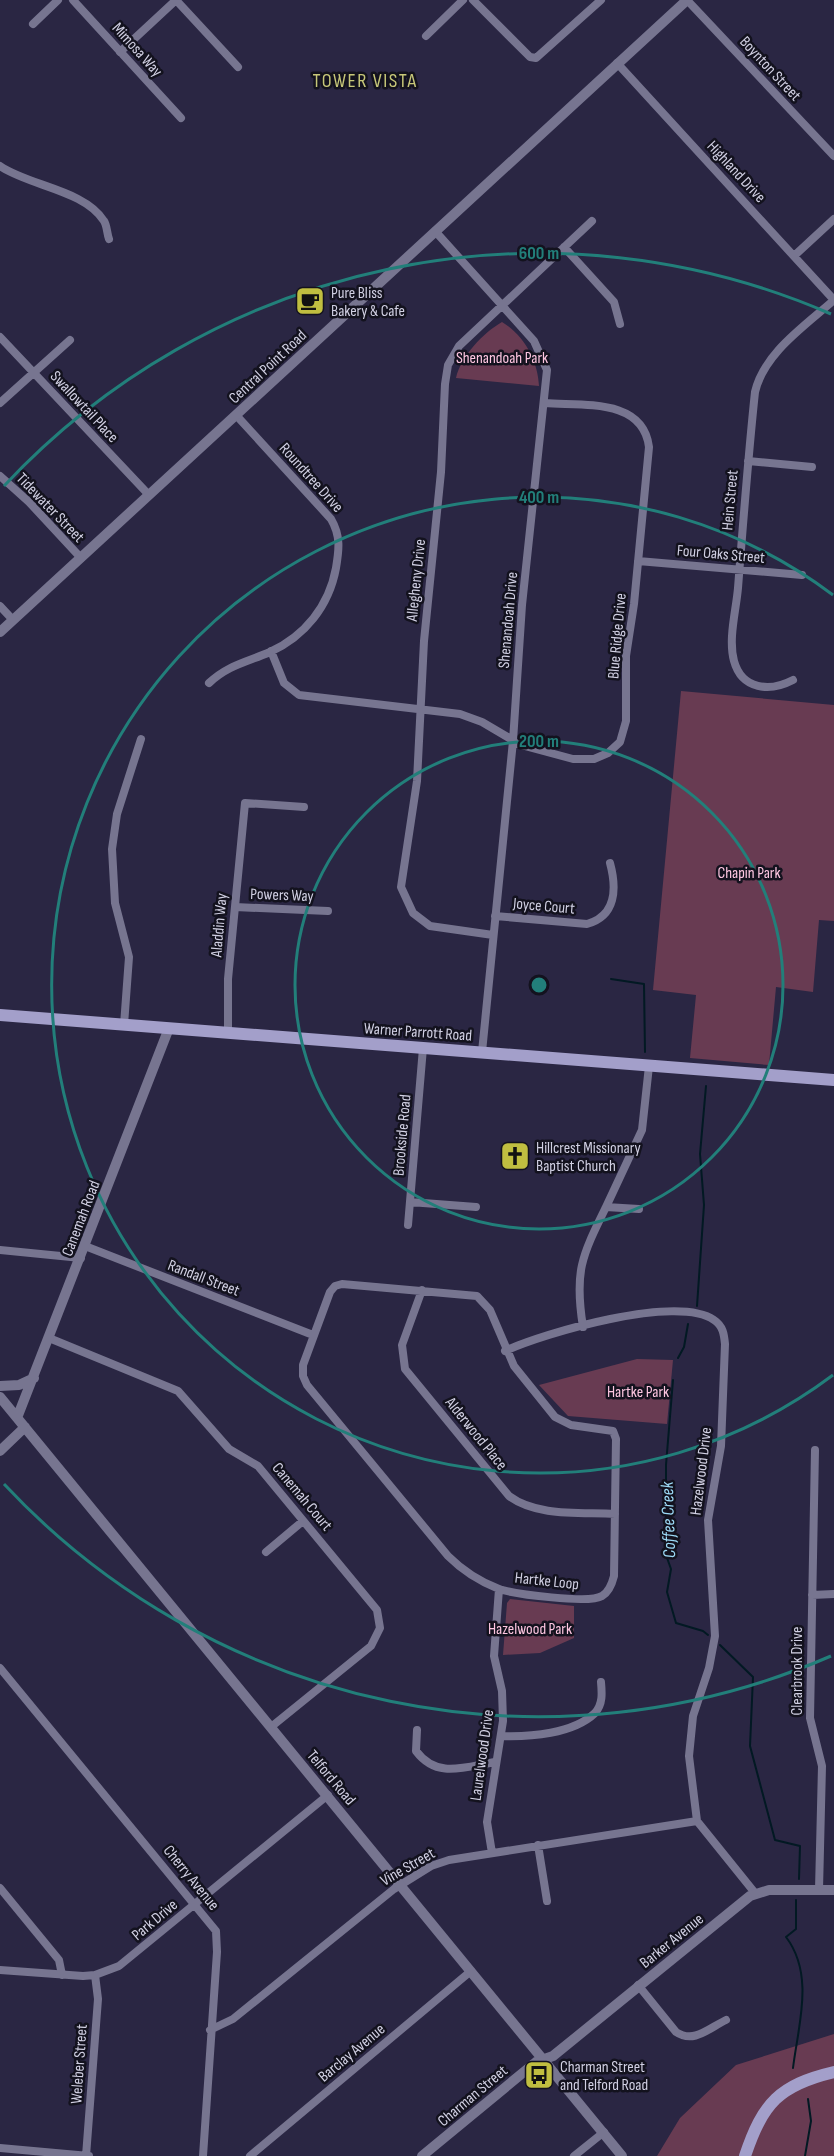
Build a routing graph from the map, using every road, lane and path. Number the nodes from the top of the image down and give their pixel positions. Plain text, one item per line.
1 (58, 0) edge
2 (73, 0) edge
3 (176, 0) edge
4 (463, 0) edge
5 (473, 0) edge
6 (601, 0) edge
7 (687, 0) edge
8 (33, 24) dead end
9 (426, 36) dead end
10 (120, 52) junction
11 (617, 63) junction
12 (238, 67) dead end
13 (181, 118) dead end
14 (834, 156) edge
15 (0, 166) edge
16 (834, 219) edge
17 (592, 221) dead end
18 (435, 231) junction
19 (109, 239) dead end
20 (564, 247) junction
21 (794, 255) junction
22 (834, 300) edge
23 (501, 305) junction
24 (620, 324) dead end
25 (0, 337) edge
26 (70, 340) dead end
27 (33, 372) junction
28 (0, 403) edge
29 (545, 403) junction
30 (236, 415) junction
31 (748, 461) junction
32 (812, 467) dead end
33 (0, 476) edge
34 (149, 495) junction
35 (81, 558) junction
36 (638, 561) junction
37 (738, 570) junction
38 (802, 575) dead end
39 (0, 606) edge
40 (13, 620) junction
41 (0, 632) edge
42 (271, 651) junction
43 (793, 680) dead end
44 (209, 683) dead end
45 (421, 708) junction
46 (141, 739) dead end
47 (513, 741) junction
48 (304, 807) dead end
49 (610, 863) dead end
50 (235, 907) junction
51 (328, 911) dead end
52 (495, 916) junction
53 (493, 935) junction
54 (0, 1015) edge
55 (124, 1024) junction
56 (169, 1028) junction
57 (228, 1033) junction
58 (423, 1048) junction
59 (482, 1052) junction
60 (649, 1066) junction
61 (834, 1080) edge
62 (410, 1202) junction
63 (476, 1207) dead end
64 (606, 1207) junction
65 (639, 1209) dead end
66 (408, 1226) dead end
67 (85, 1246) junction
68 (0, 1250) edge
69 (81, 1258) junction
70 (422, 1290) junction
71 (584, 1327) junction
72 (313, 1335) junction
73 (49, 1338) junction
74 (505, 1351) junction
75 (34, 1378) junction
76 (0, 1386) edge
77 (0, 1397) edge
78 (21, 1423) junction
79 (814, 1450) dead end
80 (0, 1451) edge
81 (615, 1514) junction
82 (303, 1521) junction
83 (266, 1552) dead end
84 (499, 1589) junction
85 (834, 1594) edge
86 (812, 1596) junction
87 (0, 1668) edge
88 (601, 1682) dead end
89 (271, 1728) junction
90 (417, 1730) dead end
91 (501, 1736) junction
92 (495, 1762) junction
93 (328, 1795) junction
94 (697, 1821) junction
95 (538, 1845) junction
96 (492, 1853) junction
97 (402, 1885) junction
98 (0, 1888) edge
99 (819, 1890) junction
100 (834, 1890) edge
101 (755, 1893) junction
102 (547, 1901) dead end
103 (195, 1904) junction
104 (0, 1971) edge
105 (471, 1971) junction
106 (62, 1975) junction
107 (95, 1975) junction
108 (638, 1985) junction
109 (726, 2020) dead end
110 (210, 2030) junction
111 (543, 2059) junction
112 (834, 2072) edge
113 (604, 2132) junction
114 (0, 2148) edge
115 (88, 2156) edge
116 (203, 2156) edge
117 (249, 2156) edge
118 (422, 2156) edge
119 (574, 2156) edge
120 (622, 2156) edge
121 (745, 2156) edge

1 - 8 street
2 - 10 street, Mimosa Way
3 - 10 street
3 - 12 street
4 - 9 street
5 - 6 street
7 - 11 street, Central Point Road
7 - 14 street, Boynton Street
10 - 13 street, Mimosa Way
11 - 18 street, Central Point Road
11 - 21 street, Highland Drive
15 - 19 street
16 - 21 street
17 - 20 street, Allegheny Drive
18 - 23 street, Shenandoah Drive
18 - 30 street, Central Point Road
20 - 23 street, Allegheny Drive
20 - 24 street
21 - 22 street, Highland Drive
22 - 31 street, Hein Street
23 - 29 street, Shenandoah Drive
23 - 45 street, Allegheny Drive
25 - 27 street, Swallowtail Place
26 - 27 street
27 - 28 street
27 - 34 street, Swallowtail Place
29 - 36 street, Blue Ridge Drive
29 - 47 street, Shenandoah Drive
30 - 34 street, Central Point Road
30 - 42 street, Roundtree Drive
31 - 32 street
31 - 37 street, Hein Street
33 - 35 street, Tidewater Street
34 - 35 street, Central Point Road
35 - 40 street, Central Point Road
36 - 37 street, Four Oaks Street
36 - 47 street, Blue Ridge Drive
37 - 38 street, Four Oaks Street
37 - 43 street, Hein Street
39 - 40 street
40 - 41 street, Central Point Road
42 - 44 street, Roundtree Drive
42 - 45 street, Blue Ridge Drive
45 - 47 street, Blue Ridge Drive
45 - 53 street, Allegheny Drive
46 - 55 street
47 - 52 street, Shenandoah Drive
48 - 50 street, Aladdin Way
49 - 52 street, Joyce Court
50 - 51 street, Powers Way
50 - 57 street, Aladdin Way
52 - 53 street, Shenandoah Drive
53 - 59 street, Shenandoah Drive
54 - 55 main road, Warner Parrott Road
55 - 56 main road, Warner Parrott Road
56 - 57 main road, Warner Parrott Road
56 - 67 street, Canemah Road
57 - 58 main road, Warner Parrott Road
58 - 59 main road, Warner Parrott Road
58 - 62 street, Brookside Road
59 - 60 main road, Warner Parrott Road
60 - 61 main road, Warner Parrott Road
60 - 64 street
62 - 63 street
62 - 66 street, Brookside Road
64 - 65 street
64 - 71 street
67 - 69 street, Canemah Road
67 - 72 street, Randall Street
68 - 69 street
69 - 73 street, Canemah Road
70 - 72 street, Hartke Loop
70 - 74 street, Hartke Loop
70 - 81 street, Alderwood Place
71 - 74 street, Hazelwood Drive
71 - 94 street, Hazelwood Drive
72 - 84 street, Hartke Loop
73 - 75 street, Canemah Road
73 - 82 street, Canemah Court
74 - 81 street, Hartke Loop
75 - 76 street
75 - 78 street, Canemah Road
77 - 78 street, Telford Road
78 - 80 street
78 - 89 street, Telford Road
79 - 86 street, Clearbrook Drive
81 - 84 street, Hartke Loop
82 - 83 street
82 - 89 street, Canemah Court
84 - 91 street, Laurelwood Drive
85 - 86 street
86 - 99 street, Clearbrook Drive
87 - 103 street, Cherry Avenue
88 - 91 street
89 - 93 street, Telford Road
90 - 92 street
91 - 92 street, Laurelwood Drive
92 - 96 street, Laurelwood Drive
93 - 97 street, Telford Road
93 - 103 street, Park Drive
94 - 95 street, Vine Street
94 - 101 street
95 - 96 street, Vine Street
95 - 102 street
96 - 97 street, Vine Street
97 - 105 street, Telford Road
97 - 110 street, Vine Street
98 - 106 street
99 - 100 street
99 - 101 street
101 - 108 street, Barker Avenue
103 - 107 street, Park Drive
103 - 110 street, Cherry Avenue
104 - 106 street, Park Drive
105 - 111 street, Telford Road
105 - 117 street, Barclay Avenue
106 - 107 street, Park Drive
107 - 115 street, Weleber Street
108 - 109 street
108 - 111 street, Barker Avenue
110 - 116 street, Cherry Avenue
111 - 113 street, Telford Road
111 - 118 street, Charman Street
112 - 121 main road
113 - 119 street
113 - 120 street, Telford Road
114 - 115 street

